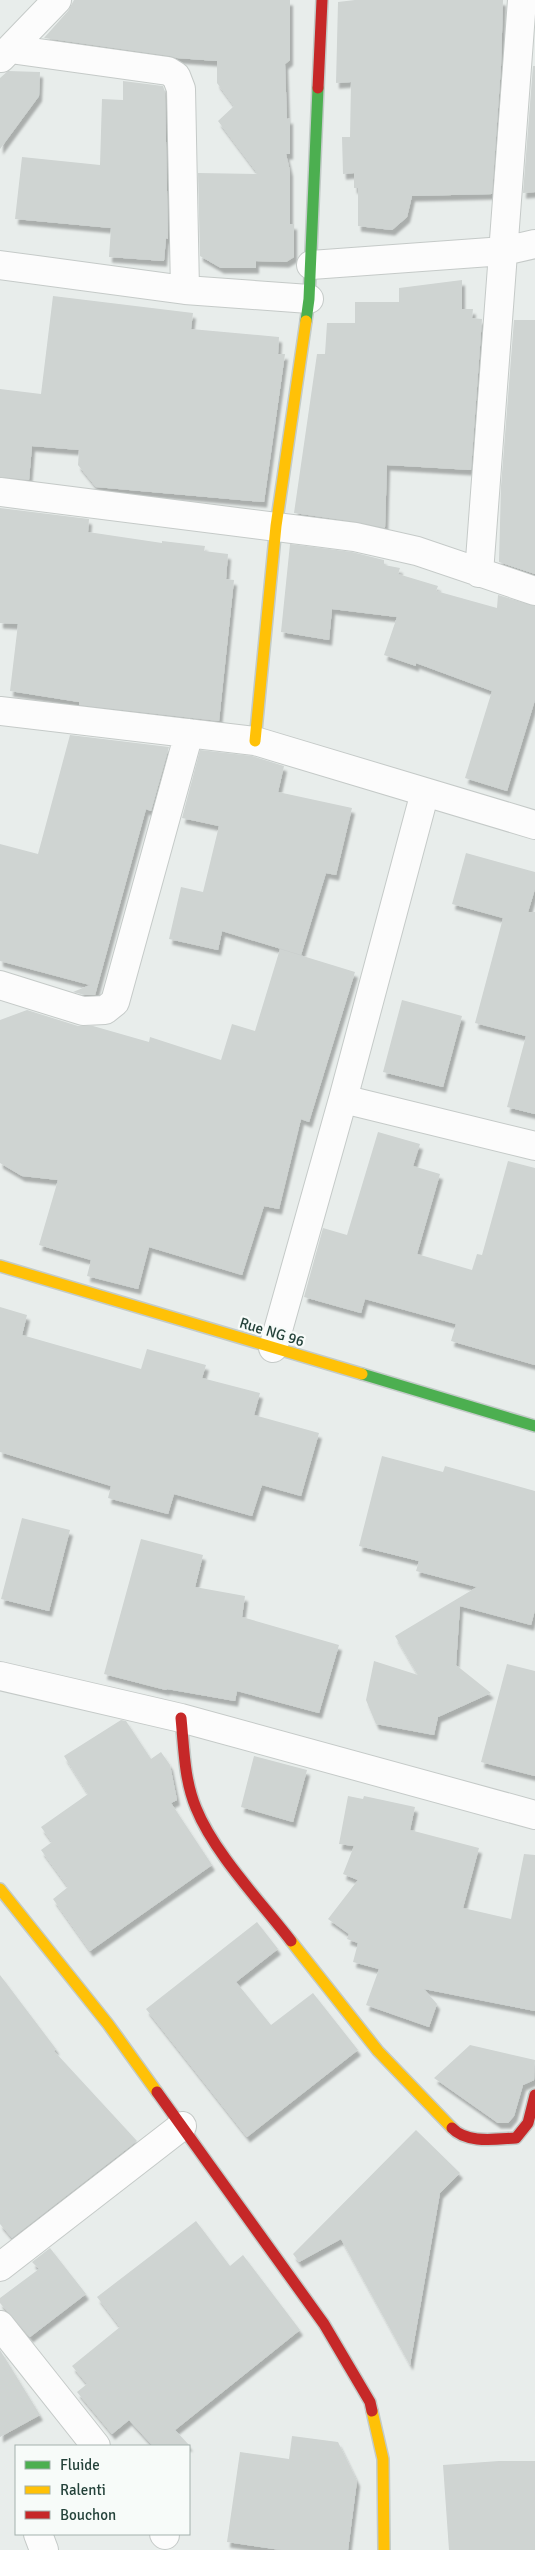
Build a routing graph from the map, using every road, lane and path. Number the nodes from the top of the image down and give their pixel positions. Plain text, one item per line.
1 (57, 0) edge
2 (322, 0) edge
3 (522, 0) edge
4 (5, 55) edge
5 (535, 244) edge
6 (504, 251) junction
7 (0, 265) edge
8 (311, 265) junction
9 (185, 290) junction
10 (309, 299) junction
11 (0, 492) edge
12 (276, 526) junction
13 (479, 573) junction
14 (535, 591) edge
15 (0, 711) edge
16 (189, 733) junction
17 (255, 741) junction
18 (425, 792) junction
19 (535, 825) edge
20 (0, 985) edge
21 (343, 1099) junction
22 (535, 1146) edge
23 (0, 1266) edge
24 (272, 1348) junction
25 (535, 1426) edge
26 (0, 1676) edge
27 (181, 1718) junction
28 (535, 1815) edge
29 (0, 1888) edge
30 (535, 2095) edge
31 (182, 2126) junction
32 (0, 2267) edge
33 (0, 2325) edge
34 (95, 2445) edge
35 (38, 2535) edge
36 (44, 2550) edge
37 (384, 2550) edge

1 - 4 street
2 - 8 street
3 - 6 street
4 - 9 street
5 - 6 street
6 - 8 street
6 - 13 street
7 - 9 street
8 - 10 street
9 - 10 street
10 - 12 street
11 - 12 street
12 - 13 street
12 - 17 street
13 - 14 street
15 - 16 street
16 - 17 street
16 - 20 street
17 - 18 street
18 - 19 street
18 - 21 street
21 - 22 street
21 - 24 street
23 - 24 street, Rue NG 96
24 - 25 street, Rue NG 96
26 - 27 street
27 - 28 street
27 - 30 street
29 - 31 street
31 - 32 street
31 - 37 street
33 - 34 street
35 - 36 street

